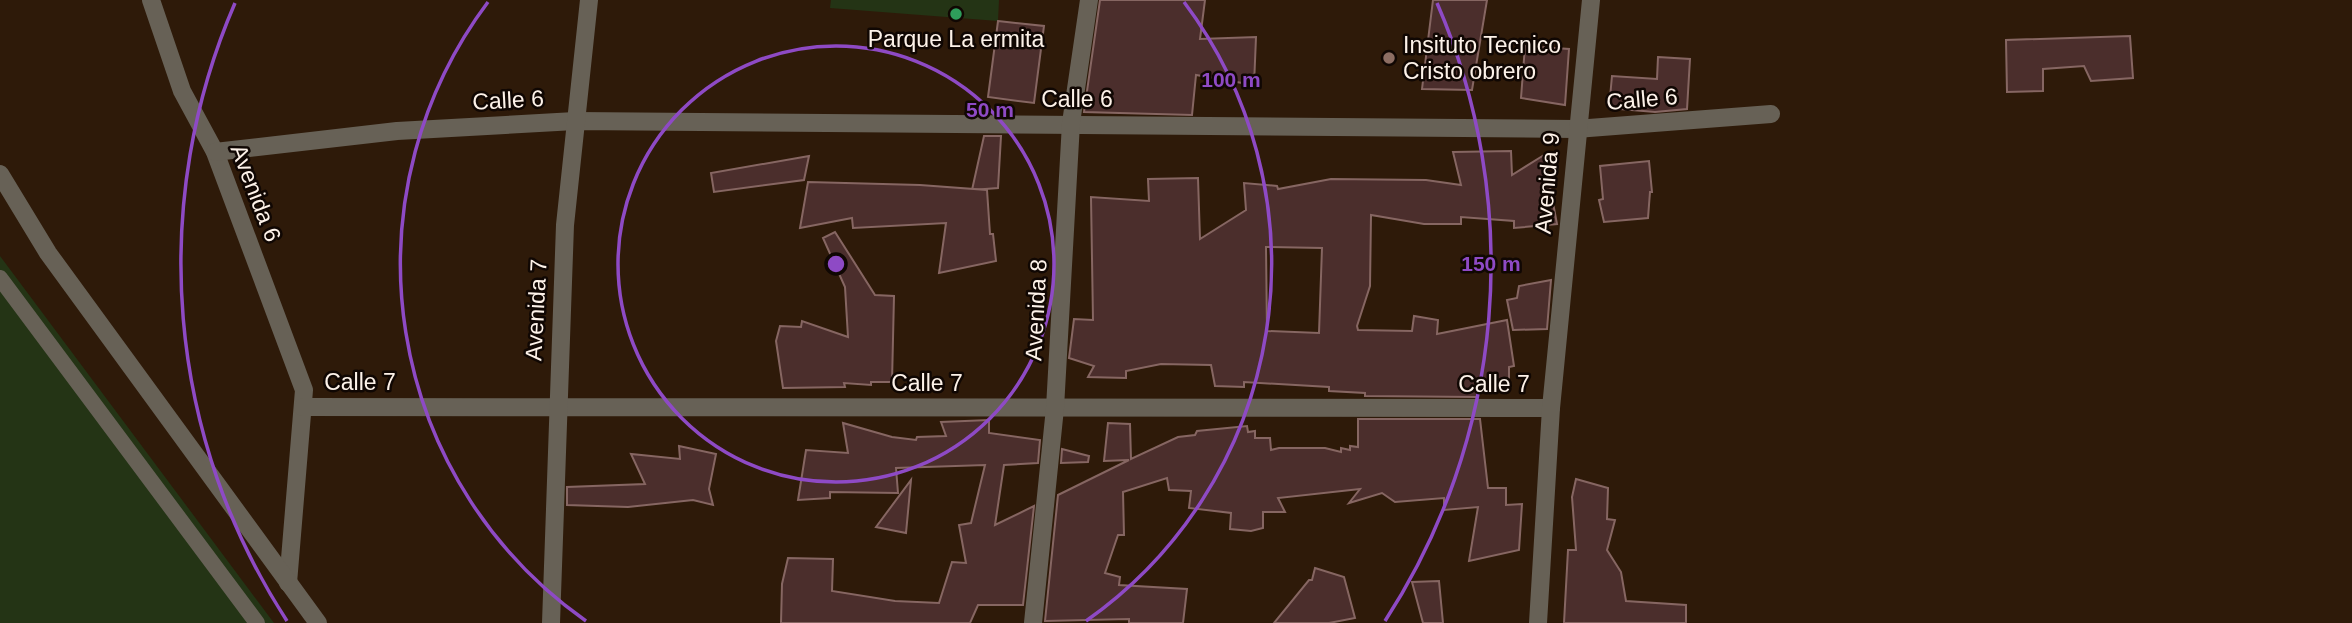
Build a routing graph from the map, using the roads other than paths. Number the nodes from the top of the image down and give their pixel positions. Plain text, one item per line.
1 (151, 0) edge
2 (589, 0) edge
3 (1088, 0) edge
4 (1591, 0) edge
5 (1771, 114) dead end
6 (575, 121) junction
7 (1071, 123) junction
8 (1576, 129) junction
9 (215, 152) junction
10 (0, 174) edge
11 (0, 278) edge
12 (303, 407) junction
13 (556, 407) junction
14 (1055, 408) junction
15 (1551, 408) junction
16 (288, 583) junction
17 (257, 623) edge
18 (317, 623) edge
19 (551, 623) edge
20 (1033, 623) edge
21 (1538, 623) edge

1 - 9 street, Avenida 6
2 - 6 street, Avenida 7
3 - 7 street, Avenida 8
4 - 8 street, Avenida 9
5 - 8 street, Calle 6
6 - 7 street, Calle 6
6 - 9 street, Calle 6
6 - 13 street, Avenida 7
7 - 8 street, Calle 6
7 - 14 street, Avenida 8
8 - 15 street, Avenida 9
9 - 12 street, Avenida 6
10 - 16 street
11 - 17 lane
12 - 13 street, Calle 7
12 - 16 street, Avenida 6
13 - 14 street, Calle 7
13 - 19 street, Avenida 7
14 - 15 street, Calle 7
14 - 20 street, Avenida 8
15 - 21 street, Avenida 9
16 - 18 street

